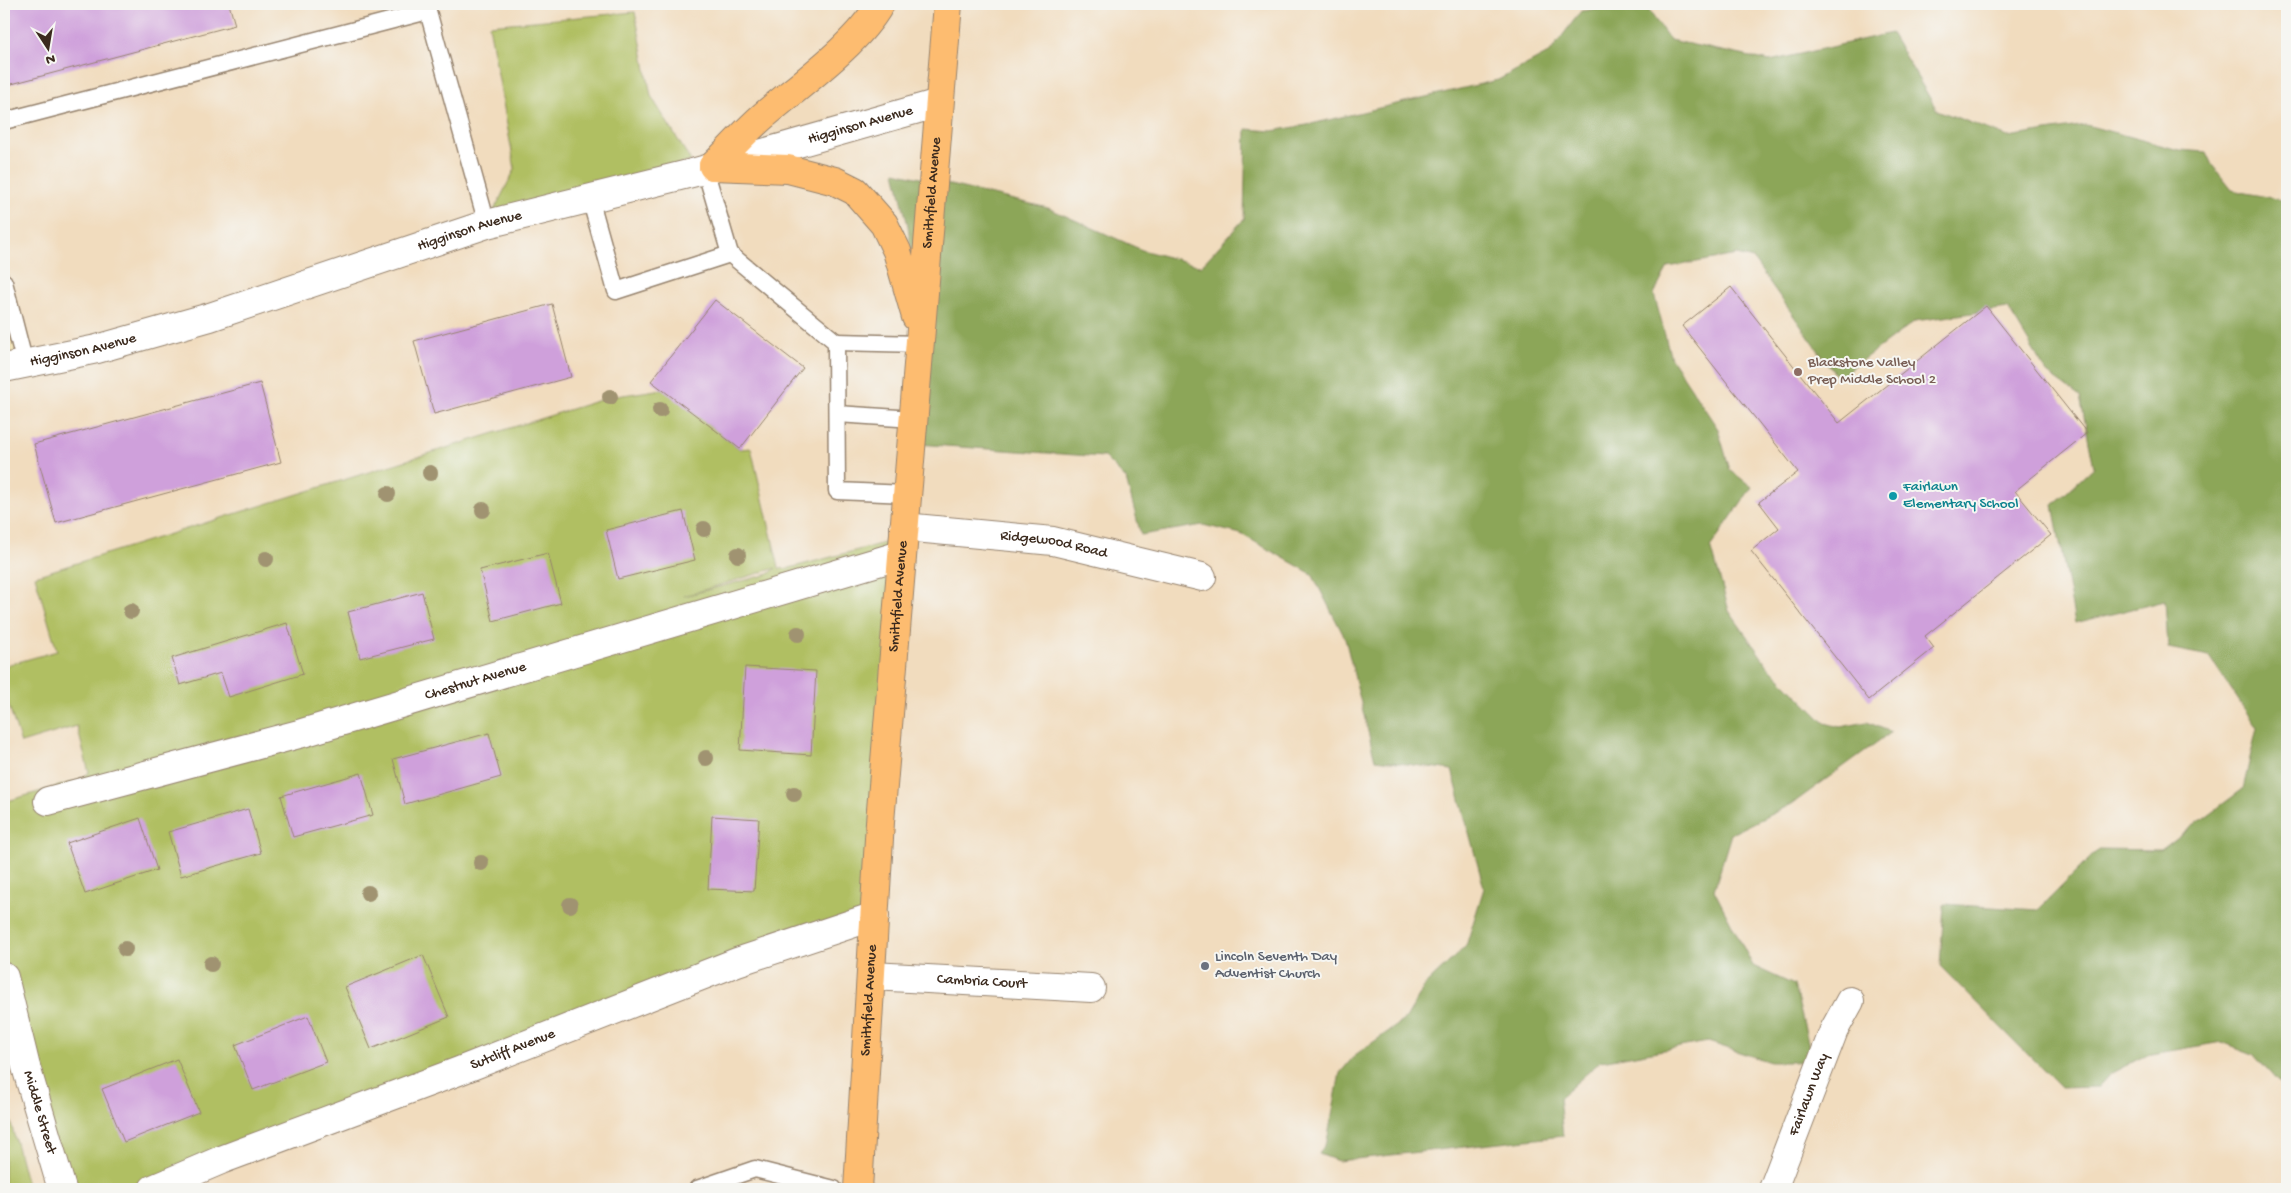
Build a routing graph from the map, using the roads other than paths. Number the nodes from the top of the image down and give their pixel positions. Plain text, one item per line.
1 (880, 4) edge
2 (948, 4) edge
3 (427, 8) edge
4 (939, 103) junction
5 (4, 121) edge
6 (709, 168) junction
7 (590, 198) junction
8 (487, 224) junction
9 (730, 254) junction
10 (4, 282) edge
11 (921, 341) junction
12 (836, 342) junction
13 (14, 366) edge
14 (837, 414) junction
15 (914, 420) junction
16 (907, 494) junction
17 (904, 527) junction
18 (901, 555) junction
19 (1202, 576) dead end
20 (48, 802) dead end
21 (875, 916) junction
22 (872, 976) junction
23 (4, 977) edge
24 (1091, 988) dead end
25 (1850, 1001) dead end
26 (62, 1189) edge
27 (152, 1189) edge
28 (697, 1189) edge
29 (834, 1189) edge
30 (858, 1189) edge
31 (1773, 1189) edge

1 - 6 main road
2 - 4 main road, Smithfield Avenue
3 - 5 lane
3 - 8 lane
4 - 6 street, Higginson Avenue
4 - 11 main road, Smithfield Avenue
6 - 7 street, Higginson Avenue
6 - 9 lane
6 - 11 main road
7 - 8 street, Higginson Avenue
7 - 9 lane
8 - 13 street, Higginson Avenue
9 - 12 lane
10 - 13 lane
11 - 12 lane
11 - 15 main road, Smithfield Avenue
12 - 14 lane
14 - 15 lane
14 - 16 lane
15 - 16 main road, Smithfield Avenue
16 - 17 main road, Smithfield Avenue
17 - 18 main road, Smithfield Avenue
17 - 19 street, Ridgewood Road
18 - 20 street, Chestnut Avenue
18 - 21 main road, Smithfield Avenue
21 - 22 main road, Smithfield Avenue
21 - 27 street, Sutcliff Avenue
22 - 24 street, Cambria Court
22 - 30 main road, Smithfield Avenue
23 - 26 street, Middle Street
25 - 31 street, Fairlawn Way
28 - 29 lane

